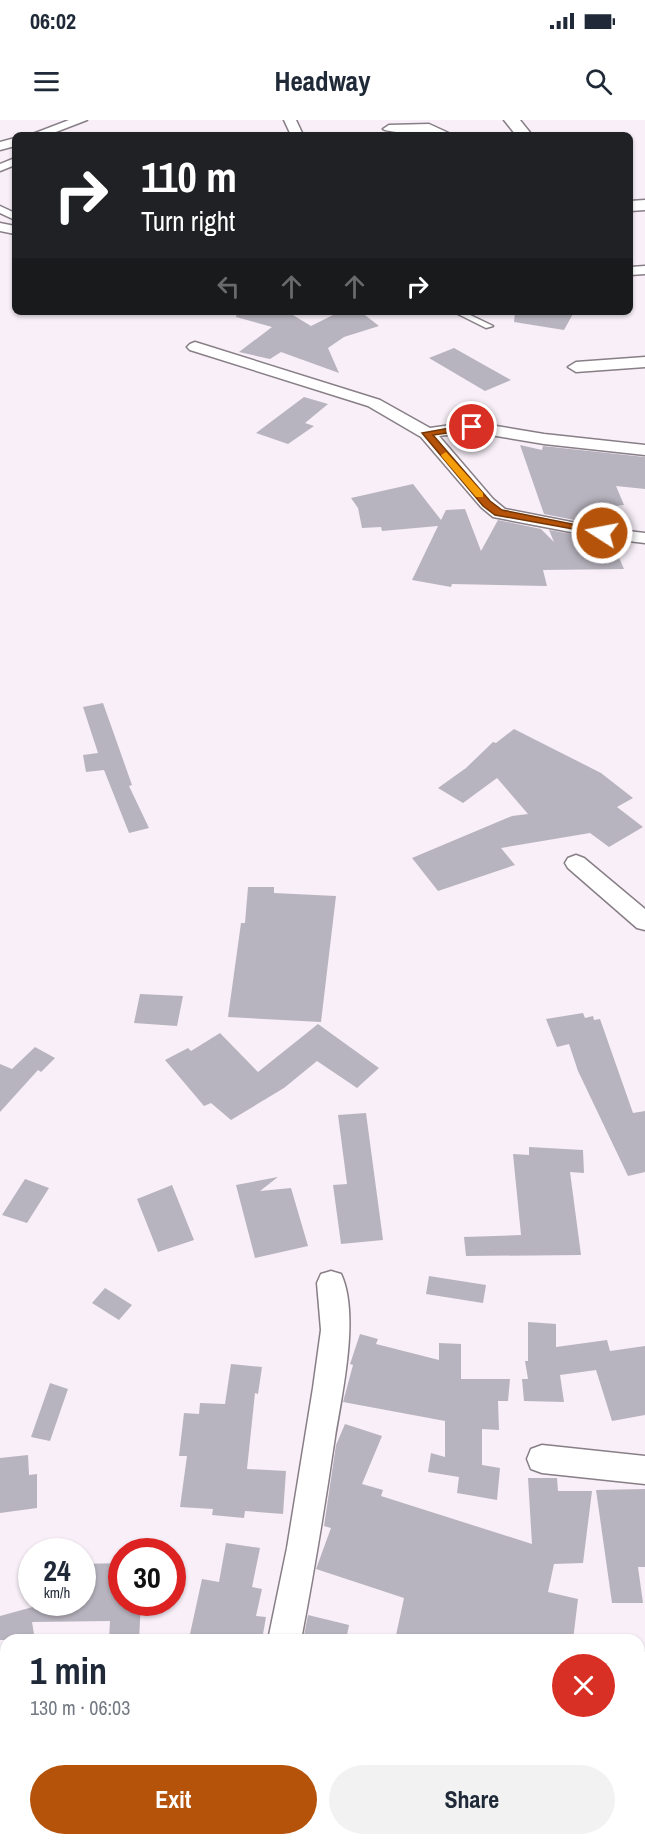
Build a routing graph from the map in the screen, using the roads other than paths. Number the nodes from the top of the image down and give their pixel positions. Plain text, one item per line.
1 (81, 120) edge
2 (274, 120) edge
3 (512, 120) edge
4 (292, 127) edge
5 (389, 129) dead end
6 (45, 132) edge
7 (439, 132) edge
8 (522, 132) edge
9 (465, 315) edge
10 (489, 326) dead end
11 (195, 347) dead end
12 (645, 362) edge
13 (576, 367) dead end
14 (427, 433) junction
15 (645, 450) edge
16 (645, 538) edge
17 (576, 863) dead end
18 (645, 922) edge
19 (331, 1283) dead end
20 (542, 1460) dead end
21 (645, 1470) edge
22 (285, 1634) edge

1 - 6 street
2 - 4 street
3 - 8 street
5 - 7 street
9 - 10 lane
11 - 14 street
12 - 13 street
14 - 15 street
14 - 16 street
17 - 18 street
19 - 22 street
20 - 21 street

